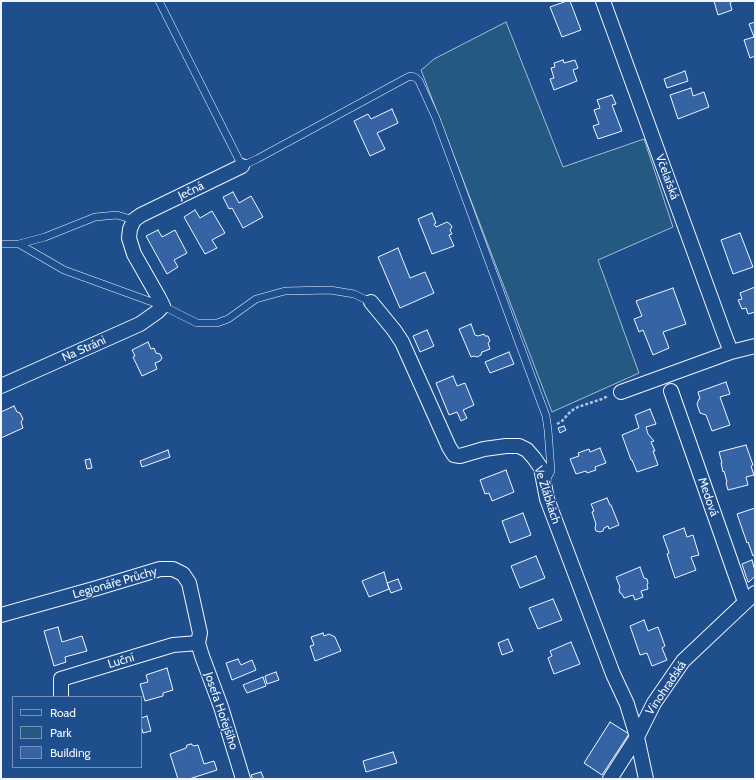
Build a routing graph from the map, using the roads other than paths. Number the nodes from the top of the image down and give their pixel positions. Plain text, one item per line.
1 (159, 1) edge
2 (603, 1) edge
3 (242, 166) junction
4 (137, 218) junction
5 (1, 244) edge
6 (19, 244) junction
7 (371, 302) joint
8 (162, 306) junction
9 (755, 346) edge
10 (731, 352) junction
11 (1, 386) edge
12 (671, 391) dead end
13 (621, 392) road end
14 (544, 484) junction
15 (750, 598) edge
16 (1, 614) edge
17 (198, 643) junction
18 (61, 696) edge
19 (637, 738) junction
20 (243, 779) edge
21 (610, 779) edge
22 (646, 779) edge

1 - 3 lane
2 - 10 street, Včelařská
3 - 4 street, Ječná
3 - 14 lane
4 - 6 lane
4 - 8 street
5 - 6 lane
6 - 8 lane
7 - 8 lane
7 - 14 street, Ve Žlábkách
8 - 11 street, Na Stráni
9 - 10 street
10 - 13 street
12 - 15 street, Medová
14 - 19 street, Ve Žlábkách
15 - 19 street, Vinohradská
16 - 17 street, Legionáře Průchy
17 - 18 street, Luční
17 - 20 street, Josefa Hořejšího
19 - 21 street, Vinohradská
19 - 22 street, Ve Žlábkách

